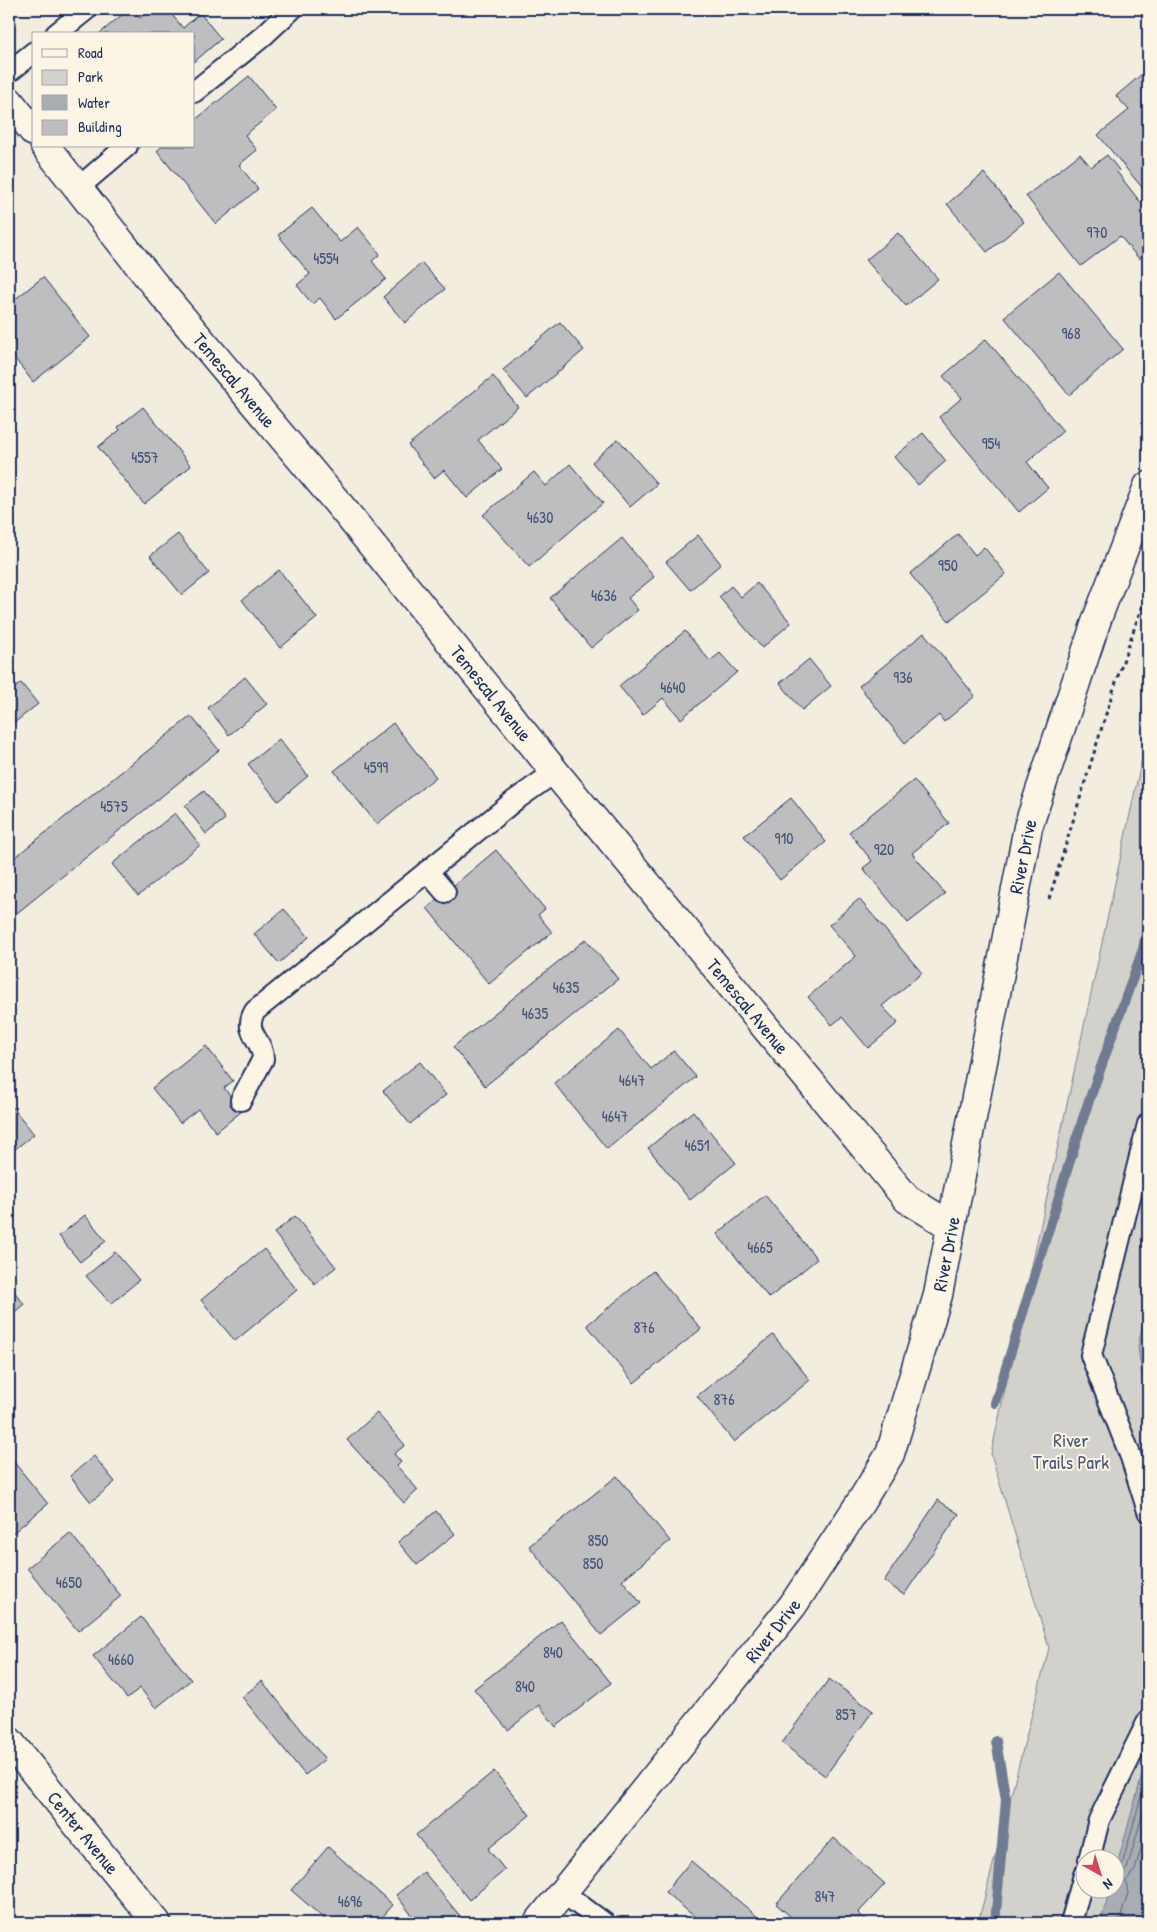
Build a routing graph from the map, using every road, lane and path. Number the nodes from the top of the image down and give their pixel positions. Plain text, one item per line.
1 (87, 9) edge
2 (292, 9) edge
3 (58, 32) edge
4 (32, 54) edge
5 (9, 72) edge
6 (195, 91) edge
7 (9, 101) edge
8 (32, 130) edge
9 (47, 148) edge
10 (125, 148) edge
11 (78, 188) junction
12 (1148, 486) edge
13 (1148, 588) edge
14 (555, 772) junction
15 (427, 871) junction
16 (445, 892) dead end
17 (1047, 906) dead end
18 (241, 1100) dead end
19 (1148, 1124) edge
20 (951, 1226) junction
21 (1148, 1511) edge
22 (1148, 1721) edge
23 (9, 1742) edge
24 (1092, 1850) edge
25 (562, 1892) junction
26 (1077, 1900) edge
27 (157, 1923) edge
28 (538, 1923) edge
29 (604, 1923) edge
30 (1071, 1923) edge

1 - 3 lane
2 - 6 lane
4 - 5 lane
7 - 8 street
9 - 11 street, Temescal Avenue
10 - 11 lane
11 - 14 street, Temescal Avenue
12 - 20 street, River Drive
13 - 17 path
14 - 15 lane
14 - 20 street, Temescal Avenue
15 - 16 lane
15 - 18 lane
19 - 21 lane
20 - 25 street, River Drive
22 - 24 lane
23 - 27 street, Center Avenue
25 - 28 street, River Drive
25 - 29 lane
26 - 30 lane

